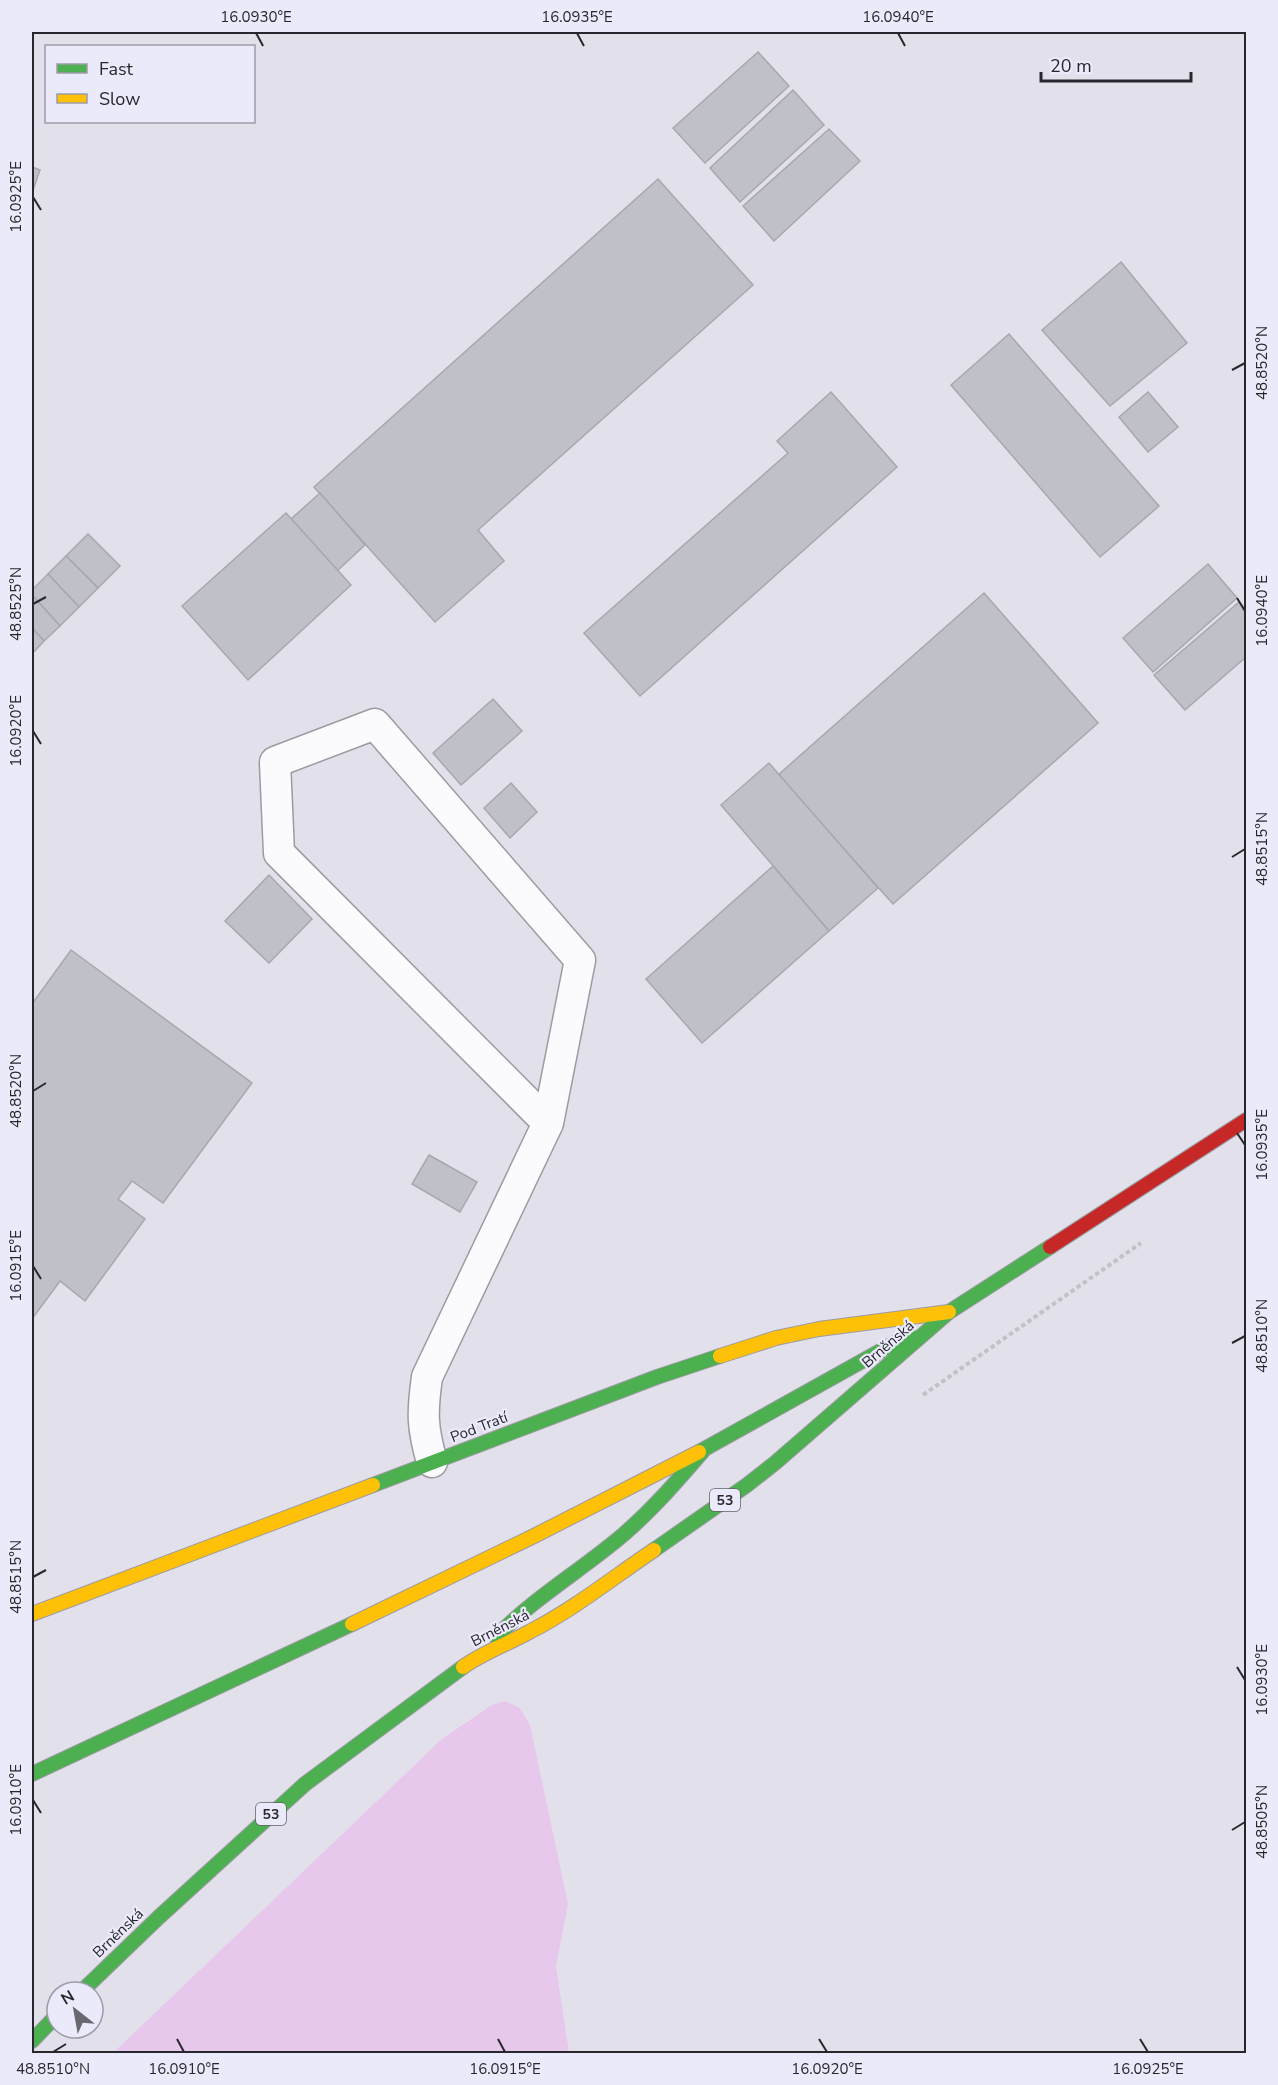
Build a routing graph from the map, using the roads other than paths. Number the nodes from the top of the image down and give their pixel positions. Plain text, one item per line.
1 (1246, 1120) edge
2 (548, 1123) junction
3 (949, 1312) junction
4 (703, 1451) junction
5 (432, 1462) junction
6 (32, 1614) edge
7 (478, 1656) junction
8 (32, 1774) edge
9 (94, 1980) edge
10 (45, 2027) edge
11 (32, 2041) edge

1 - 3 main road, 53
2 - 2 lane
2 - 5 lane
3 - 4 main road
3 - 5 main road, Pod Tratí
3 - 7 main road, Brněnská / 53
4 - 7 main road
4 - 8 main road
5 - 6 main road, Pod Tratí
7 - 9 main road, Brněnská / 53
10 - 11 main road

